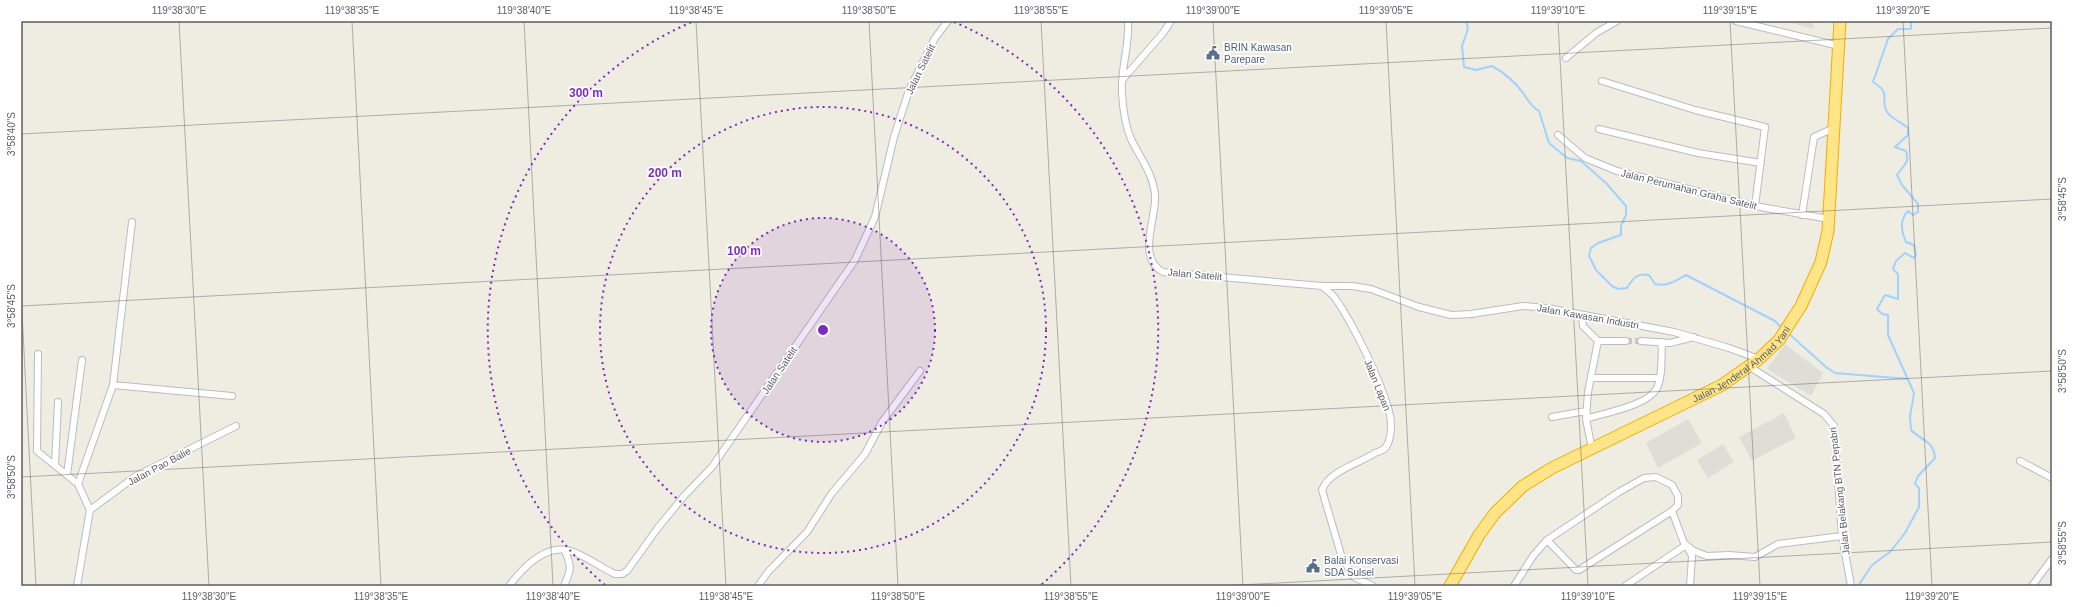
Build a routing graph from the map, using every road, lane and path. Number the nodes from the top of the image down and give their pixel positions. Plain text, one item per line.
1 (948, 21) edge
2 (1128, 21) edge
3 (1171, 21) edge
4 (1617, 21) edge
5 (1736, 21) edge
6 (1840, 21) edge
7 (1839, 46) junction
8 (1566, 58) dead end
9 (1123, 79) junction
10 (1602, 81) dead end
11 (1834, 128) junction
12 (1599, 129) dead end
13 (1558, 135) dead end
14 (1761, 163) junction
15 (1755, 206) junction
16 (1802, 215) junction
17 (1829, 219) junction
18 (132, 222) dead end
19 (1322, 286) junction
20 (1582, 315) junction
21 (1695, 337) junction
22 (1598, 341) junction
23 (1626, 341) tunnel mouth
24 (1640, 341) tunnel mouth
25 (1662, 342) junction
26 (38, 354) dead end
27 (82, 360) dead end
28 (1755, 363) junction
29 (920, 371) dead end
30 (1591, 378) junction
31 (1659, 378) junction
32 (113, 385) junction
33 (232, 396) dead end
34 (58, 402) dead end
35 (1586, 411) junction
36 (1552, 417) dead end
37 (1586, 419) junction
38 (236, 426) dead end
39 (1592, 449) junction
40 (2020, 461) dead end
41 (54, 465) junction
42 (67, 475) junction
43 (2052, 478) edge
44 (78, 484) junction
45 (90, 510) junction
46 (1672, 511) junction
47 (1842, 536) junction
48 (1547, 540) junction
49 (1686, 545) junction
50 (565, 551) junction
51 (2052, 559) edge
52 (512, 584) edge
53 (77, 586) edge
54 (564, 586) edge
55 (758, 586) edge
56 (1373, 586) edge
57 (1450, 586) edge
58 (1514, 586) edge
59 (1625, 586) edge
60 (1690, 586) edge
61 (1851, 586) edge
62 (2032, 586) edge

1 - 50 street, Jalan Satelit
2 - 9 street, Jalan Satelit
3 - 9 street
4 - 8 street
5 - 7 street
6 - 7 highway, Jalan Jenderal Ahmad Yani
7 - 11 highway, Jalan Jenderal Ahmad Yani
9 - 19 street, Jalan Satelit
10 - 14 street
11 - 16 street
11 - 17 highway, Jalan Jenderal Ahmad Yani
12 - 14 street
13 - 15 street, Jalan Perumahan Graha Satelit
14 - 15 street
15 - 16 street, Jalan Perumahan Graha Satelit
16 - 17 street, Jalan Perumahan Graha Satelit
17 - 28 highway, Jalan Jenderal Ahmad Yani
18 - 32 street
19 - 20 street, Jalan Kawasan Industri
19 - 56 street, Jalan Lapan
20 - 21 street, Jalan Kawasan Industri
20 - 22 street
21 - 25 street
21 - 28 street, Jalan Kawasan Industri
22 - 23 street
22 - 30 street
24 - 25 street
25 - 31 street
26 - 41 street
27 - 42 street
28 - 39 highway, Jalan Jenderal Ahmad Yani
28 - 47 street, Jalan Belakang BTN Pepabri
29 - 55 street
30 - 31 street
30 - 35 street
31 - 37 street
32 - 33 street
32 - 44 street
34 - 41 street
35 - 36 street
35 - 37 street
37 - 39 street
38 - 45 street, Jalan Pao Balie
39 - 57 highway, Jalan Jenderal Ahmad Yani
40 - 43 street
41 - 42 street
42 - 44 street
44 - 45 street
45 - 53 street
46 - 48 street
46 - 48 street
46 - 49 street
47 - 49 street
47 - 61 street, Jalan Belakang BTN Pepabri
48 - 58 street
49 - 59 street
49 - 60 street
50 - 52 street, Jalan Satelit
50 - 54 street
51 - 62 street

